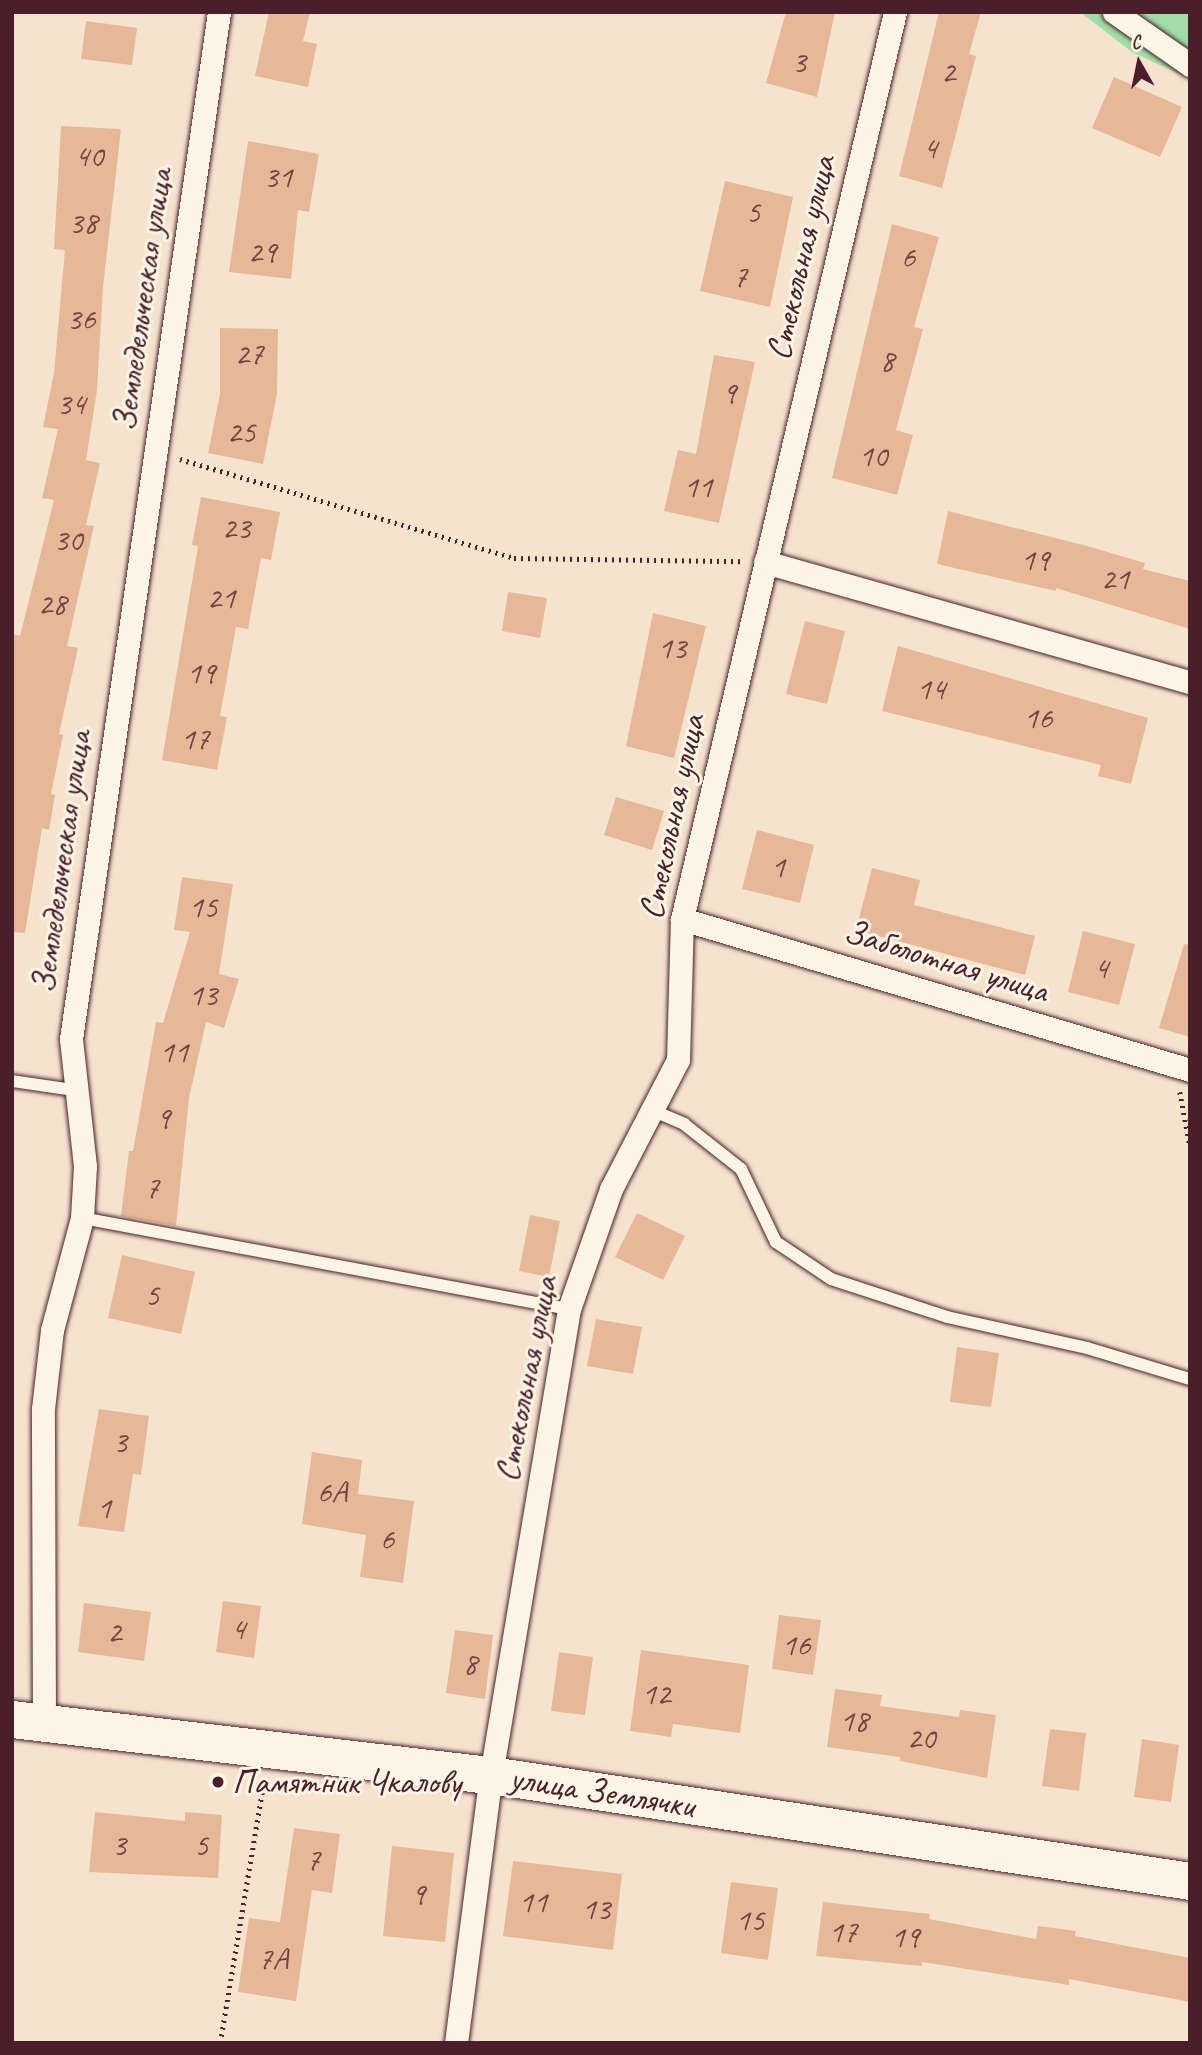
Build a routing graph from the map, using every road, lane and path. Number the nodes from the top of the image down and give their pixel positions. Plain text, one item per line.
1 (219, 12) edge
2 (895, 12) edge
3 (1114, 12) edge
4 (1190, 65) edge
5 (156, 452) junction
6 (765, 562) junction
7 (1190, 682) edge
8 (682, 919) junction
9 (1182, 1068) edge
10 (12, 1081) edge
11 (74, 1090) junction
12 (653, 1111) junction
13 (1190, 1146) edge
14 (82, 1218) junction
15 (569, 1309) junction
16 (1190, 1379) edge
17 (28, 1720) edge
18 (270, 1746) junction
19 (491, 1775) junction
20 (1190, 1881) edge
21 (220, 2043) edge
22 (456, 2043) edge

1 - 5 street, Земледельческая улица
2 - 6 street, Стекольная улица
3 - 4 street
5 - 6 path
5 - 11 street, Земледельческая улица
6 - 7 street
6 - 8 street, Стекольная улица
8 - 9 street, Заболотная улица
8 - 12 street, Стекольная улица
9 - 13 path
10 - 11 lane
11 - 14 street, Земледельческая улица
12 - 15 street, Стекольная улица
12 - 16 lane
14 - 15 lane
14 - 17 street, Земледельческая улица
15 - 19 street, Стекольная улица
17 - 18 main road, улица Землячки
18 - 19 main road, улица Землячки
18 - 21 path
19 - 20 main road, улица Землячки
19 - 22 street, Стекольная улица

